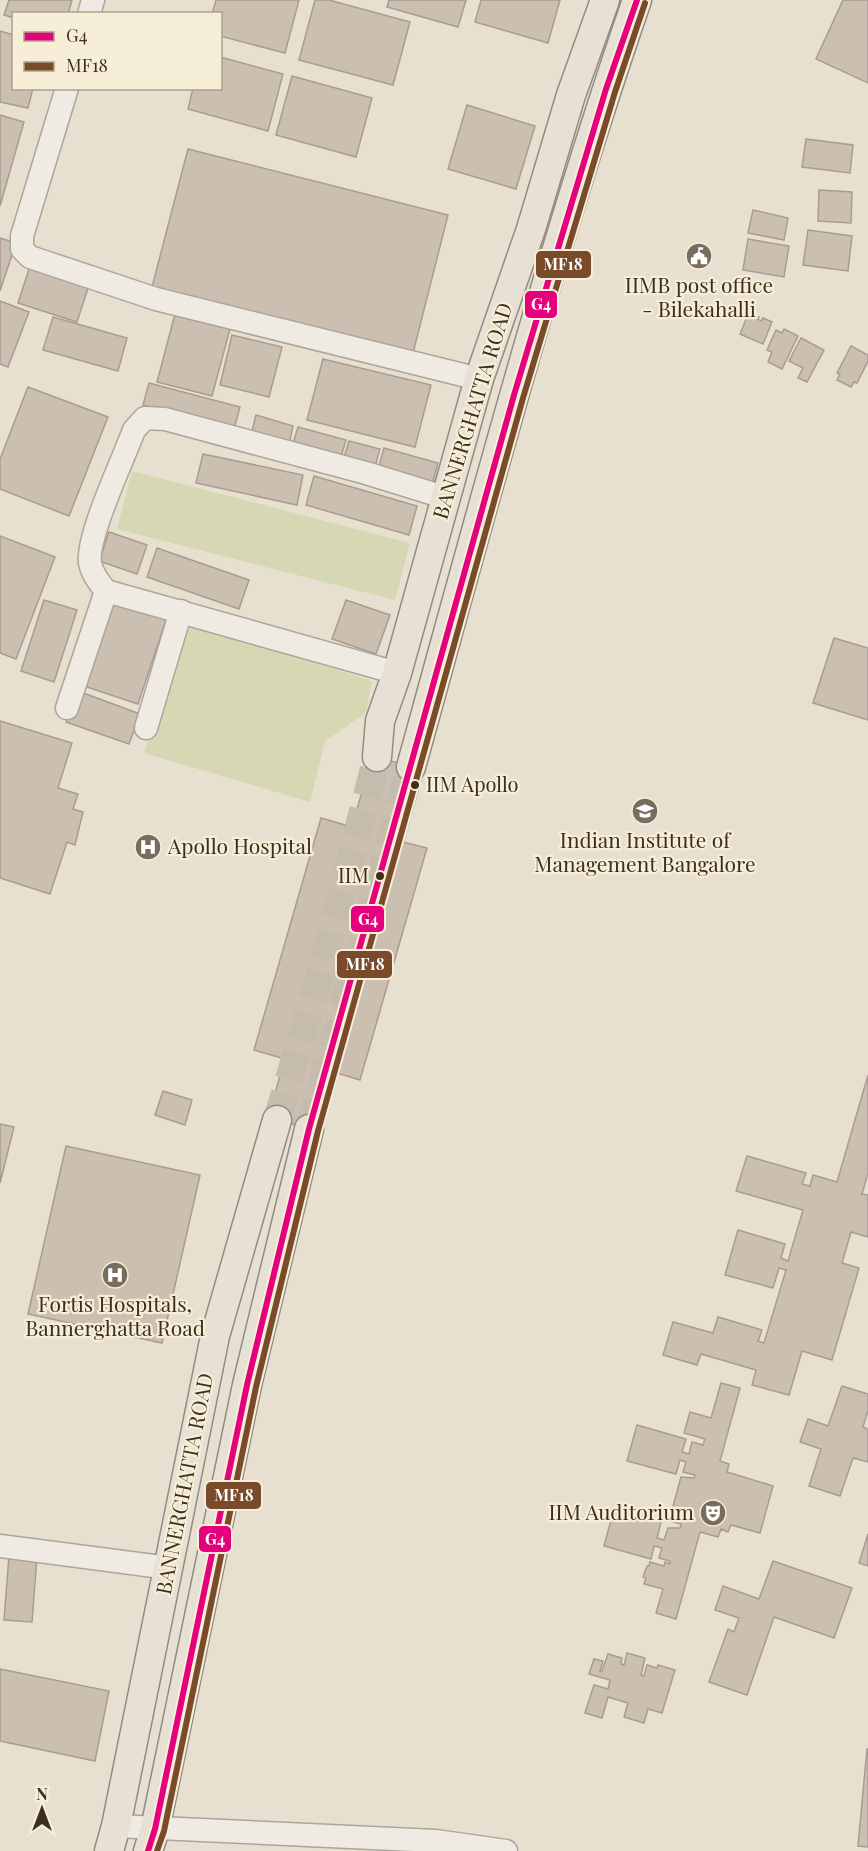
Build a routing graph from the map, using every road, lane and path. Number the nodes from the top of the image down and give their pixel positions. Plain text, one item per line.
1 (605, 0) edge
2 (637, 0) edge
3 (66, 90) edge
4 (479, 379) junction
5 (447, 498) junction
6 (106, 591) junction
7 (181, 611) junction
8 (397, 673) junction
9 (67, 708) dead end
10 (146, 728) dead end
11 (377, 757) tunnel mouth
12 (411, 767) tunnel mouth
13 (277, 1120) tunnel mouth
14 (309, 1129) tunnel mouth
15 (0, 1546) edge
16 (169, 1568) junction
17 (112, 1838) edge
18 (152, 1840) edge
19 (506, 1851) edge

1 - 4 main road, BANNERGHATTA ROAD
2 - 12 main road, BANNERGHATTA ROAD
3 - 4 street
4 - 5 main road, BANNERGHATTA ROAD
5 - 6 street
5 - 8 main road, BANNERGHATTA ROAD
6 - 7 street
6 - 9 street
7 - 8 street
7 - 10 street
8 - 11 main road, BANNERGHATTA ROAD
13 - 16 main road, BANNERGHATTA ROAD
14 - 18 main road, BANNERGHATTA ROAD
15 - 16 street
16 - 17 main road, BANNERGHATTA ROAD
17 - 18 street
18 - 19 street

